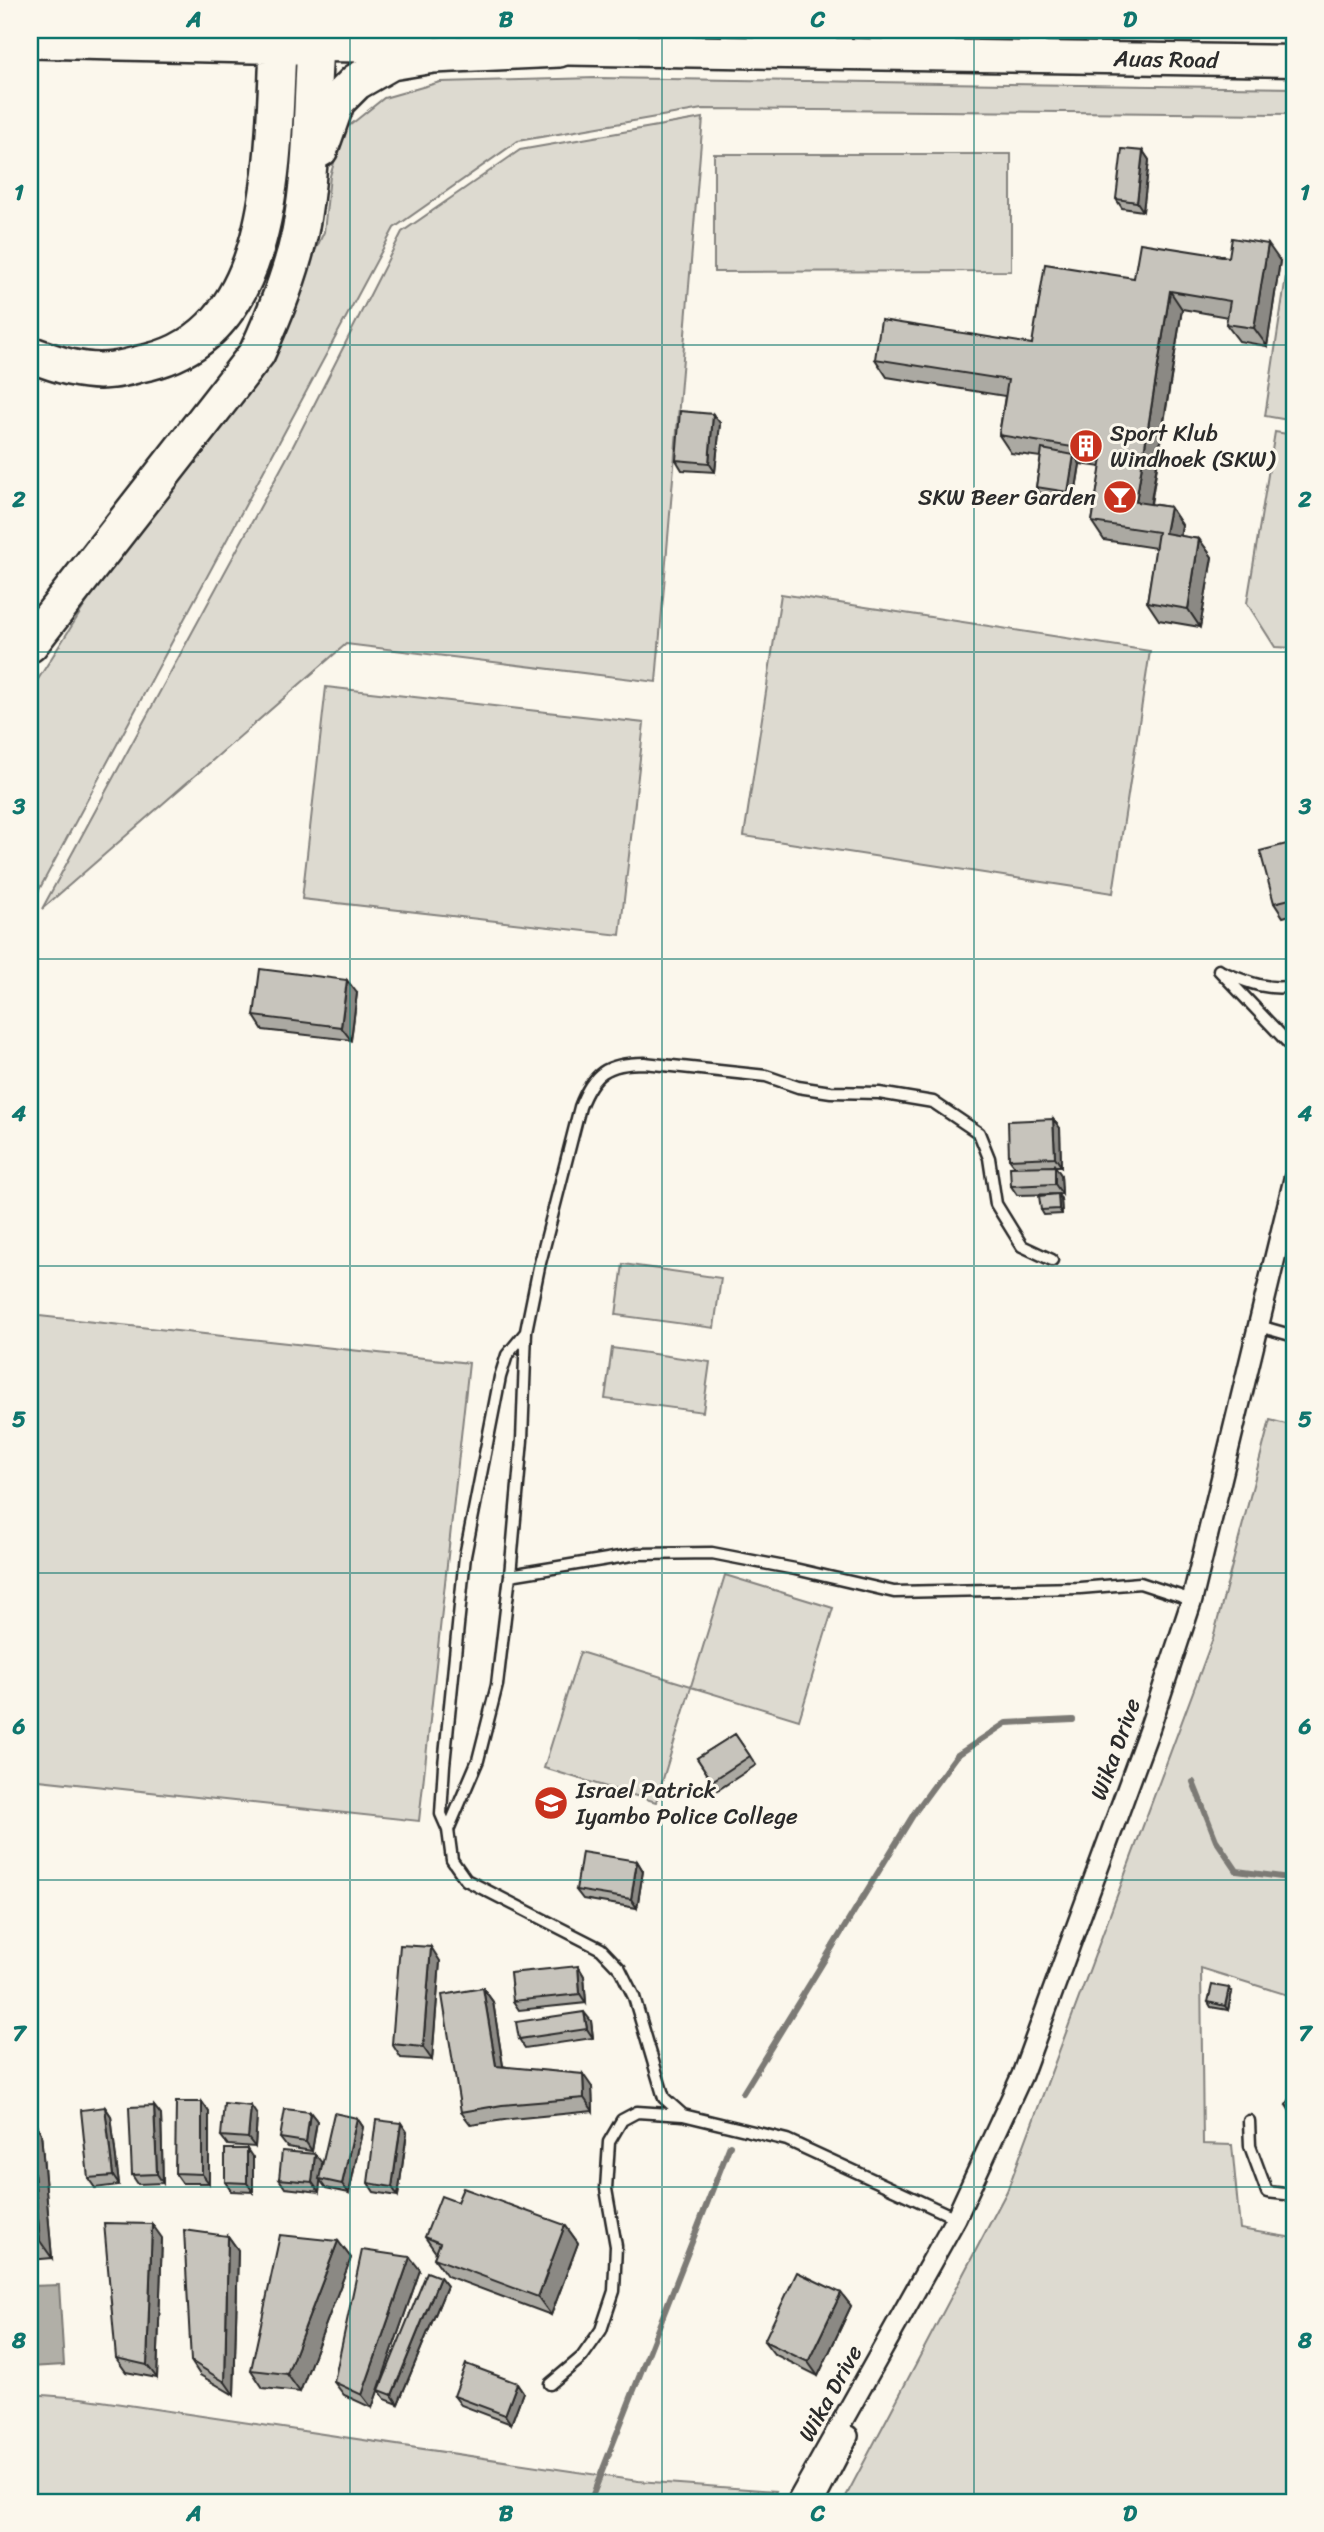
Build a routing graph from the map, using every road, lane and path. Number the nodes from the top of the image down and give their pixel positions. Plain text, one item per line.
1 (279, 38) edge
2 (315, 38) edge
3 (30, 40) edge
4 (559, 49) junction
5 (1294, 61) edge
6 (306, 191) junction
7 (30, 354) edge
8 (30, 644) edge
9 (1294, 986) edge
10 (1294, 1049) edge
11 (1294, 1179) edge
12 (1052, 1260) dead end
13 (1259, 1326) junction
14 (526, 1331) junction
15 (1294, 1336) edge
16 (510, 1575) junction
17 (1192, 1600) junction
18 (448, 1830) junction
19 (683, 2115) junction
20 (1249, 2121) dead end
21 (1294, 2195) edge
22 (956, 2218) junction
23 (907, 2308) junction
24 (550, 2384) dead end
25 (797, 2502) edge
26 (814, 2502) edge

1 - 2 highway, Auas Road
1 - 3 highway, Auas Road
1 - 7 highway
2 - 4 main road, Auas Road
2 - 6 highway
4 - 5 main road, Auas Road
4 - 6 highway
6 - 8 highway
9 - 10 lane
11 - 13 street, Wika Drive
12 - 14 lane
13 - 15 lane
13 - 17 street, Wika Drive
14 - 16 lane
14 - 18 lane
16 - 17 lane
16 - 18 lane
17 - 22 street, Wika Drive
18 - 19 lane
19 - 22 lane
19 - 24 lane
20 - 21 lane
22 - 23 street, Wika Drive
23 - 25 street, Wika Drive
23 - 26 street, Wika Drive

